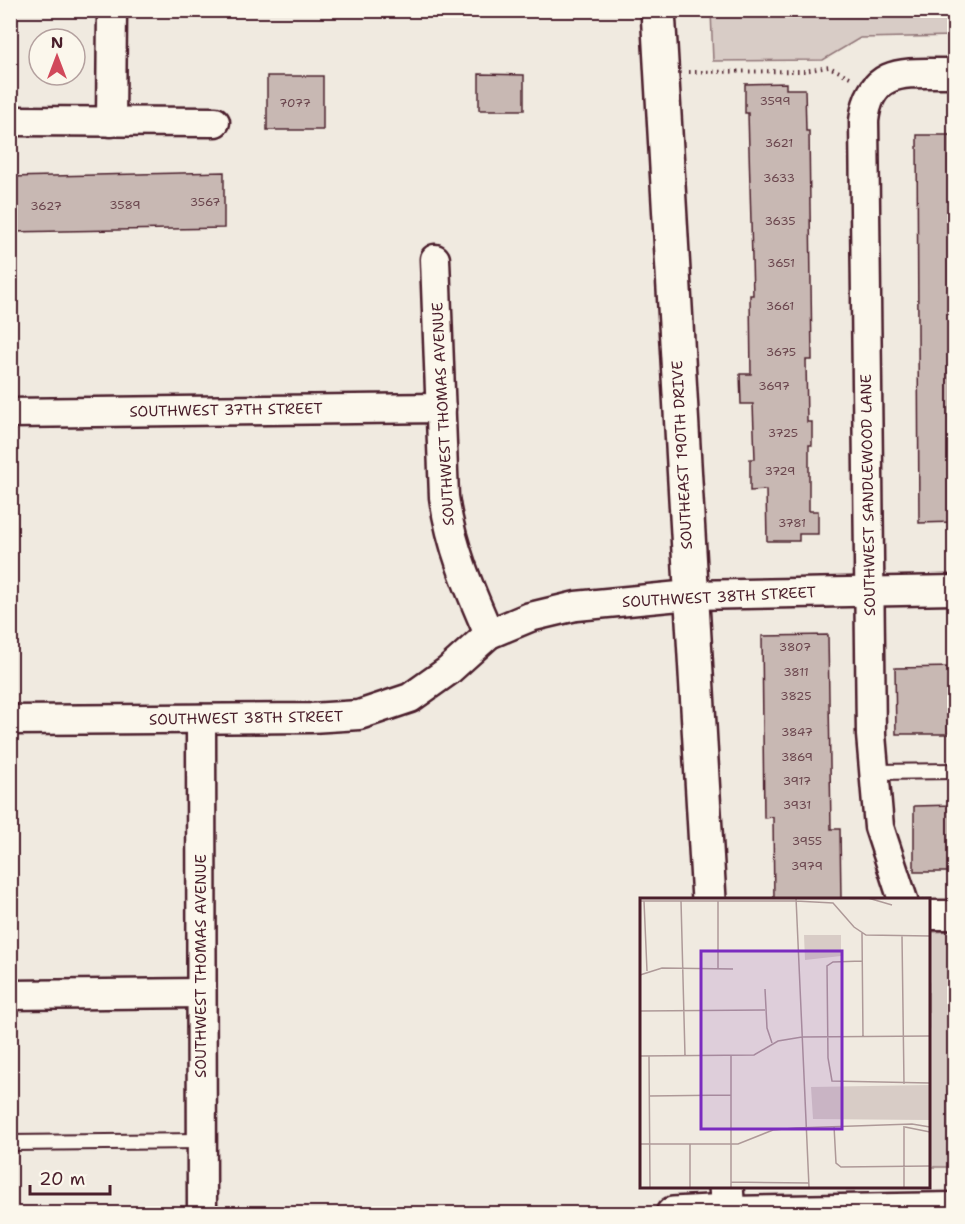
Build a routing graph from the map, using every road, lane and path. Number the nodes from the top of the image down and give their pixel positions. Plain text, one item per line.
1 (112, 10) edge
2 (658, 10) edge
3 (662, 72) junction
4 (954, 73) edge
5 (873, 87) junction
6 (10, 121) edge
7 (111, 122) junction
8 (214, 122) dead end
9 (435, 259) dead end
10 (441, 408) junction
11 (10, 413) edge
12 (954, 590) edge
13 (870, 591) junction
14 (690, 595) junction
15 (489, 634) junction
16 (201, 719) junction
17 (10, 720) edge
18 (954, 771) edge
19 (874, 772) junction
20 (709, 898) edge
21 (902, 898) edge
22 (929, 915) edge
23 (954, 915) edge
24 (201, 993) junction
25 (10, 995) edge
26 (201, 1141) junction
27 (10, 1143) edge
28 (727, 1204) edge
29 (954, 1207) edge
30 (914, 1210) edge
31 (202, 1214) edge
32 (673, 1214) edge

1 - 7 street
2 - 3 main road, SOUTHEAST 190TH DRIVE
3 - 5 path
3 - 14 main road, SOUTHEAST 190TH DRIVE
4 - 5 street
5 - 13 street, SOUTHWEST SANDLEWOOD LANE
6 - 7 street
7 - 8 street
9 - 10 street, SOUTHWEST THOMAS AVENUE
10 - 11 street, SOUTHWEST 37TH STREET
10 - 15 street, SOUTHWEST THOMAS AVENUE
12 - 13 street, SOUTHWEST 38TH STREET
13 - 14 street, SOUTHWEST 38TH STREET
13 - 19 street, SOUTHWEST SANDLEWOOD LANE
14 - 15 street, SOUTHWEST 38TH STREET
14 - 20 main road, SOUTHEAST 190TH DRIVE
15 - 16 street, SOUTHWEST 38TH STREET
16 - 17 street, SOUTHWEST 38TH STREET
16 - 24 street, SOUTHWEST THOMAS AVENUE
18 - 19 lane
19 - 21 street, SOUTHWEST SANDLEWOOD LANE
22 - 23 street
24 - 25 street
24 - 26 street, SOUTHWEST THOMAS AVENUE
26 - 27 lane
26 - 31 street, SOUTHWEST THOMAS AVENUE
28 - 30 street
28 - 32 main road
29 - 30 street

